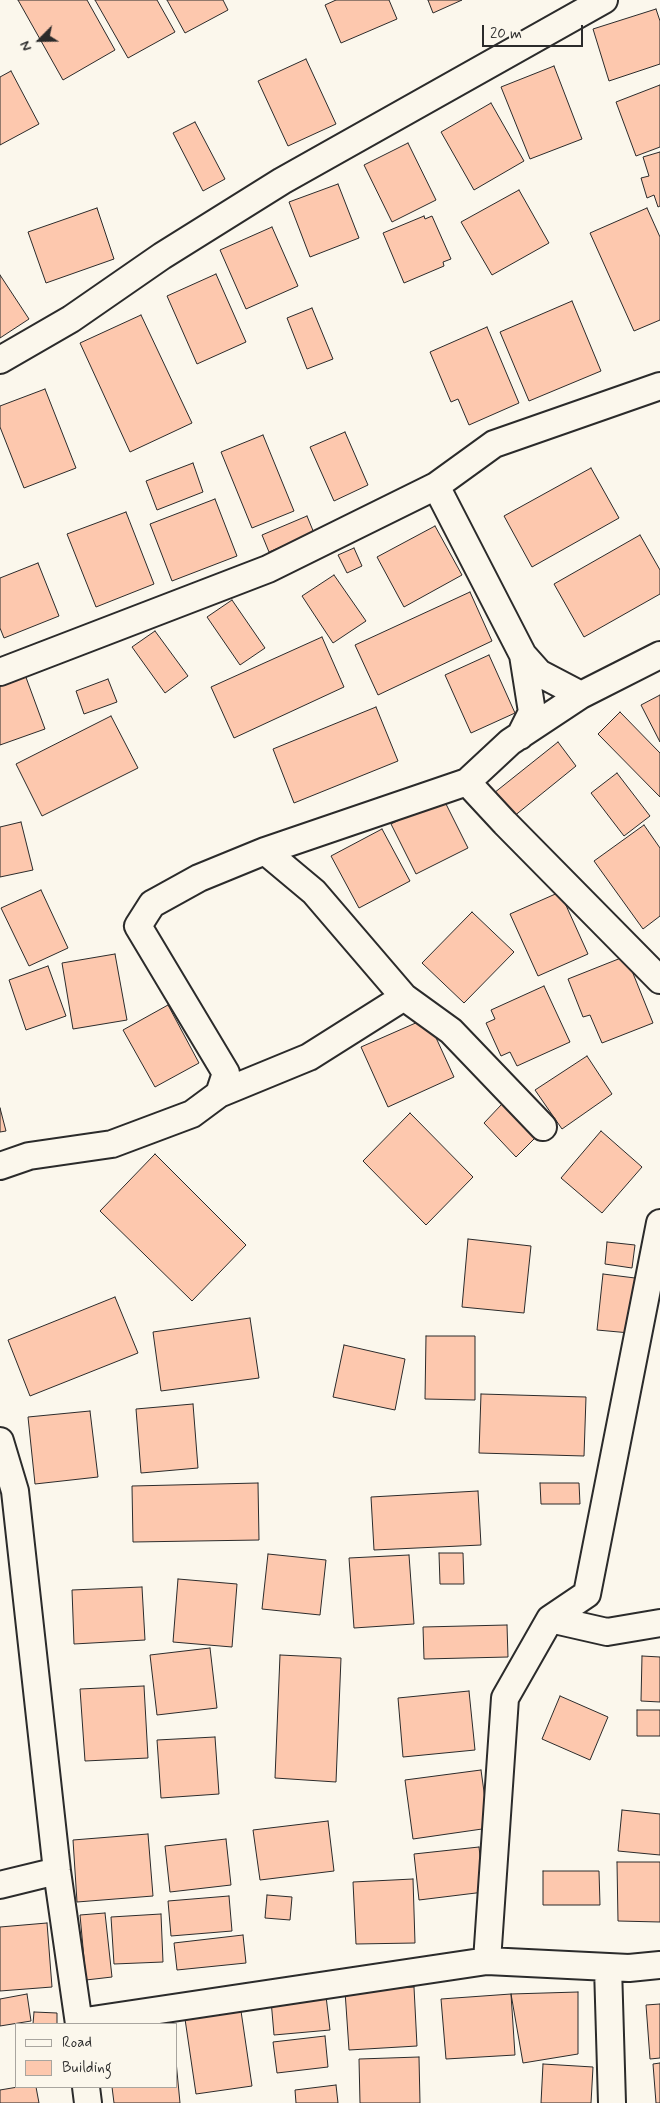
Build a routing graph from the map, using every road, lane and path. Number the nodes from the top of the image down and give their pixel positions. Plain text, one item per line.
1 (604, 0) edge
2 (0, 360) edge
3 (660, 386) edge
4 (436, 486) junction
5 (523, 655) junction
6 (660, 655) edge
7 (0, 672) edge
8 (581, 695) junction
9 (520, 736) junction
10 (467, 782) junction
11 (265, 851) junction
12 (660, 980) edge
13 (404, 996) junction
14 (219, 1094) junction
15 (543, 1127) dead end
16 (0, 1166) edge
17 (660, 1223) edge
18 (657, 1256) edge
19 (0, 1441) edge
20 (550, 1619) junction
21 (660, 1623) edge
22 (57, 1871) junction
23 (0, 1885) edge
24 (487, 1961) junction
25 (660, 1965) edge
26 (608, 1967) junction
27 (79, 2023) edge
28 (86, 2088) edge
29 (88, 2103) edge
30 (612, 2103) edge

1 - 2 street
3 - 4 street
4 - 5 street
4 - 7 street
5 - 8 street
5 - 9 street
6 - 8 street
8 - 9 street
9 - 10 street
10 - 11 street
10 - 12 street
11 - 13 street
11 - 14 street
13 - 14 street
13 - 15 street
14 - 16 street
17 - 18 street
18 - 20 street
19 - 22 street
20 - 21 street
20 - 24 street
22 - 23 street
22 - 27 street
24 - 26 street
24 - 27 street
25 - 26 street
26 - 30 street
28 - 29 street

